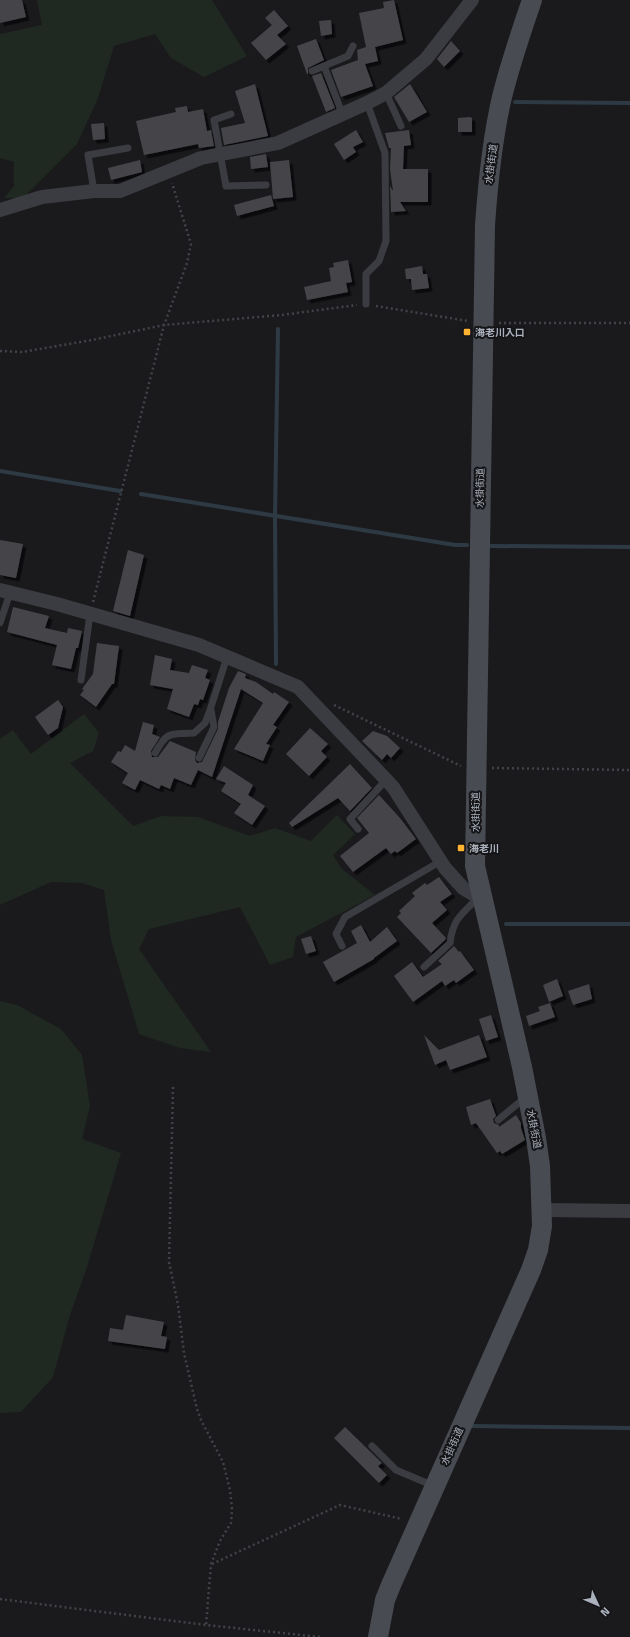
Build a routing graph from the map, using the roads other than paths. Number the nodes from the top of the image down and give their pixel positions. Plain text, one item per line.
1 (472, 0) edge
2 (532, 0) edge
3 (353, 46) dead end
4 (324, 66) junction
5 (312, 71) dead end
6 (386, 92) junction
7 (367, 103) junction
8 (342, 113) junction
9 (231, 114) dead end
10 (401, 126) dead end
11 (128, 148) dead end
12 (219, 154) junction
13 (266, 185) dead end
14 (94, 191) junction
15 (0, 210) edge
16 (366, 304) road end
17 (5, 591) edge
18 (90, 614) junction
19 (0, 623) edge
20 (227, 657) junction
21 (81, 680) dead end
22 (210, 710) junction
23 (155, 754) dead end
24 (199, 758) dead end
25 (387, 779) junction
26 (358, 829) dead end
27 (441, 862) junction
28 (480, 898) junction
29 (342, 946) dead end
30 (424, 966) dead end
31 (528, 1096) junction
32 (498, 1120) dead end
33 (542, 1210) junction
34 (630, 1210) edge
35 (372, 1446) dead end
36 (434, 1487) junction
37 (378, 1637) edge

1 - 6 street
2 - 28 main road, 水掛街道
3 - 4 lane
4 - 5 lane
4 - 8 lane
6 - 7 street
6 - 10 lane
7 - 8 street
7 - 16 lane
8 - 12 street
9 - 12 lane
11 - 14 lane
12 - 13 lane
12 - 14 street
14 - 15 street
17 - 18 street
17 - 19 lane
18 - 20 street
18 - 21 lane
20 - 22 lane
20 - 25 street
22 - 23 lane
22 - 24 lane
25 - 26 lane
25 - 27 street
27 - 28 street
27 - 29 lane
28 - 30 lane
28 - 31 main road, 水掛街道
31 - 32 lane
31 - 33 main road, 水掛街道
33 - 34 street
33 - 36 main road, 水掛街道
35 - 36 lane
36 - 37 main road, 水掛街道

